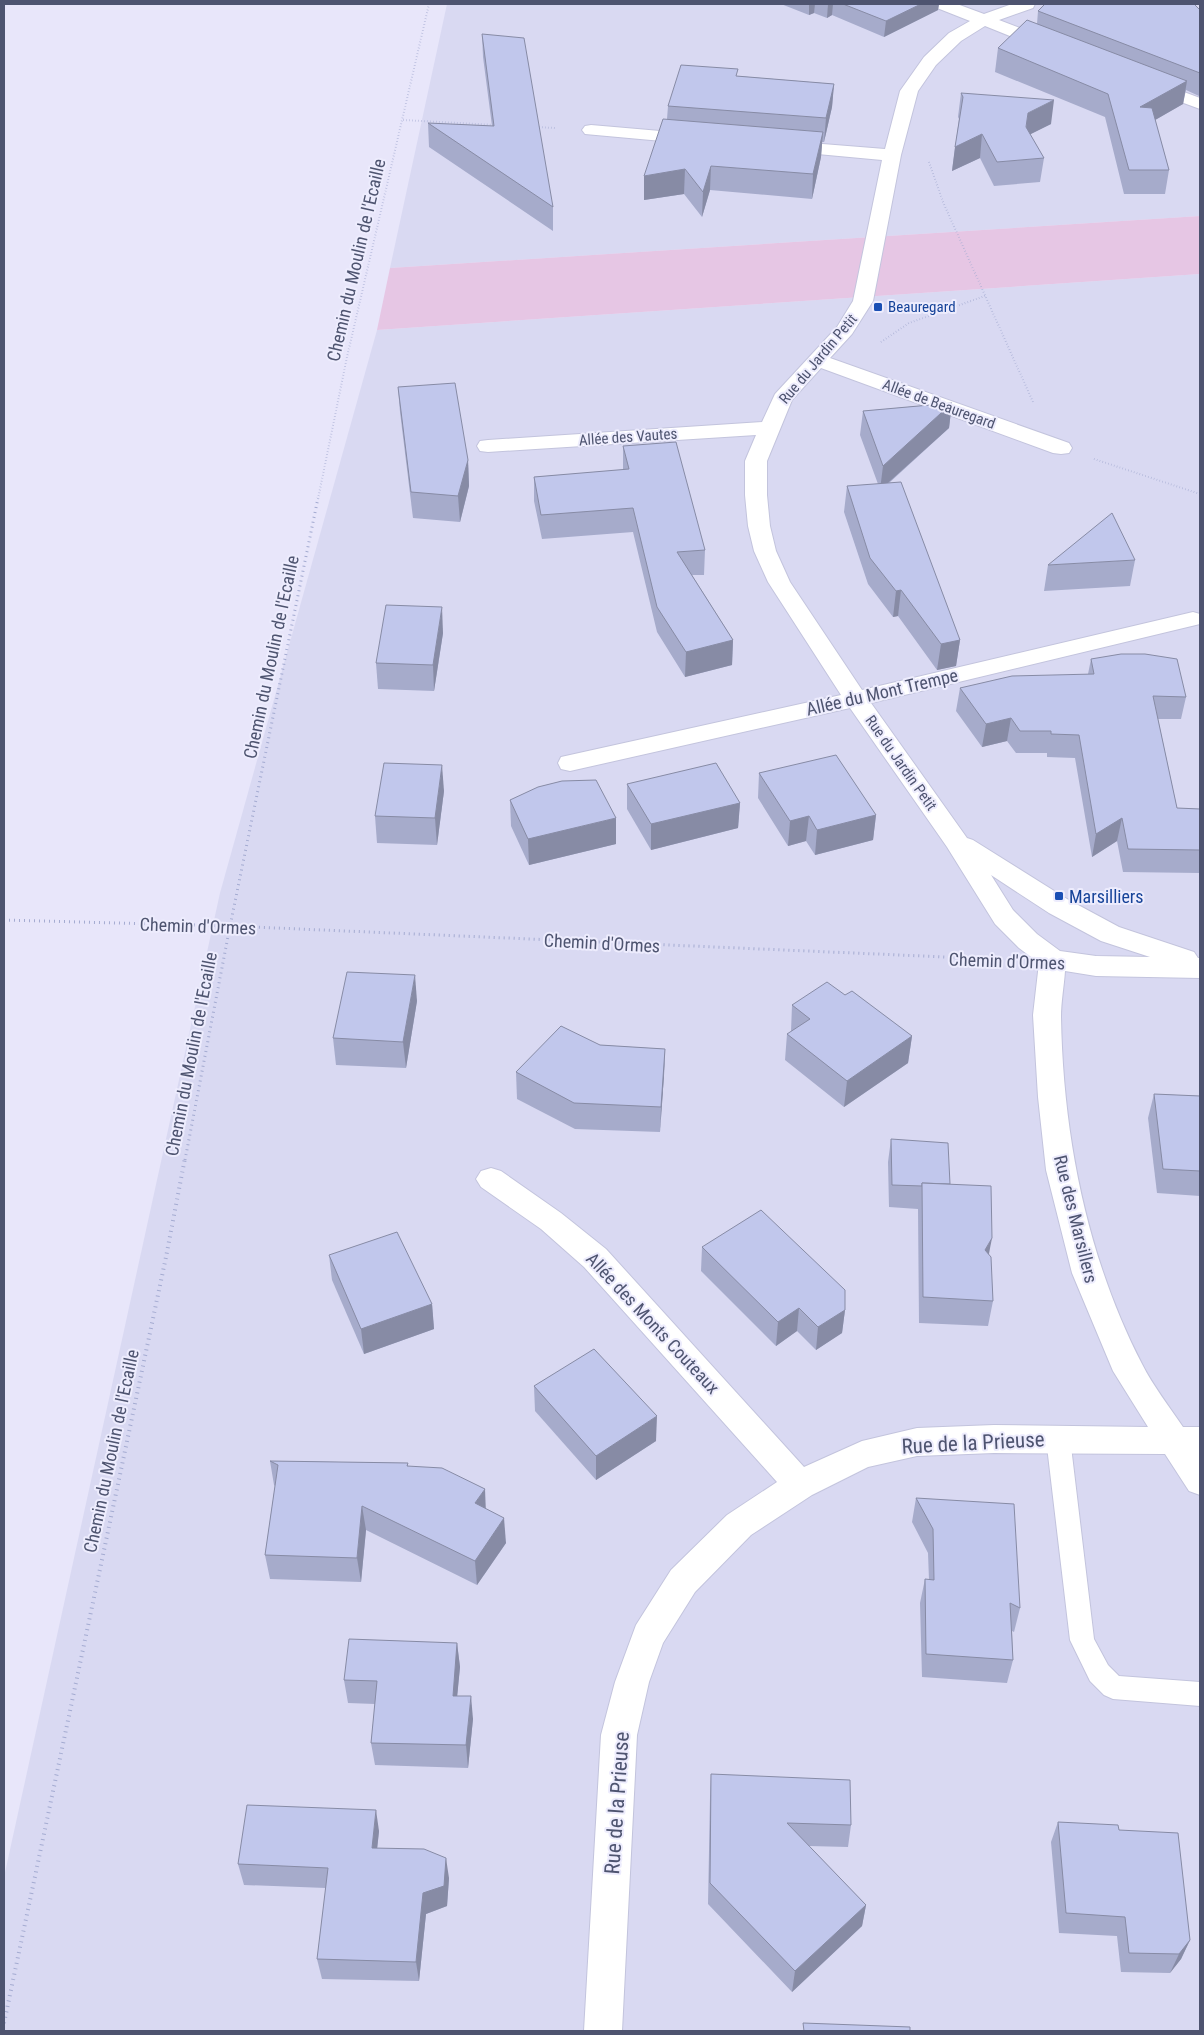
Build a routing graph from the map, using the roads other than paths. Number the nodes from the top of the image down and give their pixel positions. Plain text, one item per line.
1 (943, 4) edge
2 (1027, 4) edge
3 (983, 20) junction
4 (1062, 51) edge
5 (1136, 79) edge
6 (1200, 104) edge
7 (592, 130) road end
8 (708, 140) edge
9 (766, 144) edge
10 (892, 155) junction
11 (817, 360) junction
12 (768, 428) junction
13 (488, 446) dead end
14 (1061, 448) road end
15 (1193, 618) dead end
16 (856, 699) junction
17 (570, 763) dead end
18 (956, 841) junction
19 (1053, 960) junction
20 (1200, 963) edge
21 (1200, 968) edge
22 (491, 1178) dead end
23 (1058, 1438) junction
24 (1186, 1440) edge
25 (1200, 1481) edge
26 (800, 1485) junction
27 (1200, 1694) edge
28 (603, 2031) edge

1 - 3 street
2 - 3 street, Rue du Jardin Petit
3 - 4 street
3 - 10 street, Rue du Jardin Petit
5 - 6 street
7 - 8 street
9 - 10 street
10 - 11 street, Rue du Jardin Petit
11 - 12 street, Rue du Jardin Petit
11 - 14 street, Allée de Beauregard
12 - 13 street, Allée des Vautes
12 - 16 street, Rue du Jardin Petit
15 - 16 street, Allée du Mont Trempe
16 - 17 street, Allée du Mont Trempe
16 - 18 street, Rue du Jardin Petit
18 - 19 street, Rue du Jardin Petit
18 - 20 street, Rue du Jardin Petit
19 - 21 street, Chemin d'Ormes
19 - 24 street, Rue des Marsillers
22 - 26 street, Allée des Monts Couteaux
23 - 24 street, Rue de la Prieuse
23 - 26 street, Rue de la Prieuse
23 - 27 lane
24 - 25 street, Rue des Marsillers
26 - 28 street, Rue de la Prieuse

